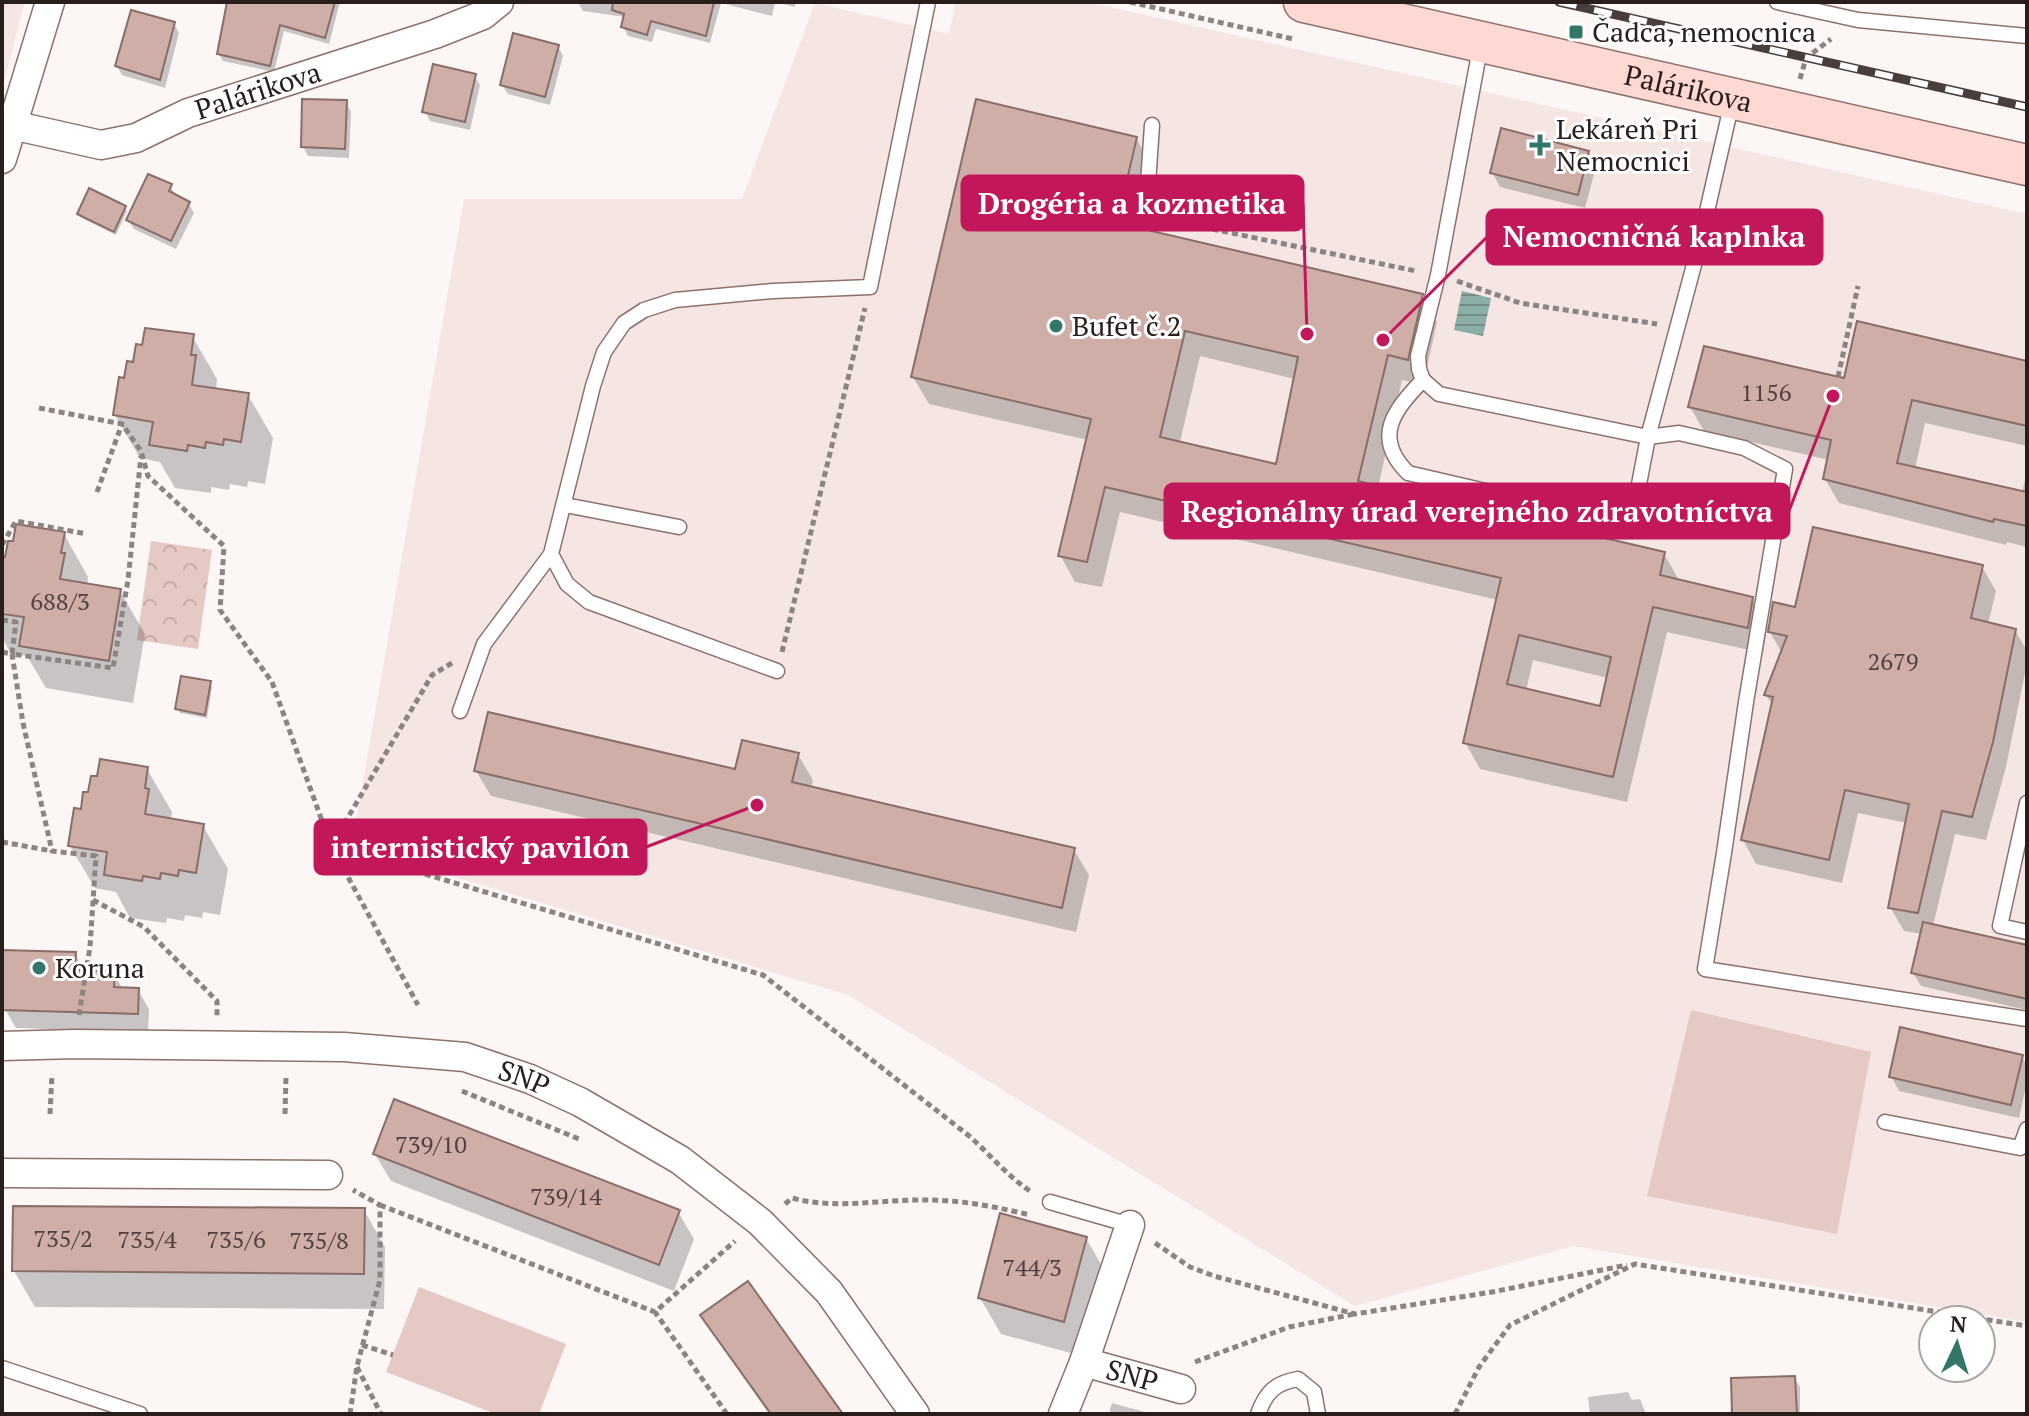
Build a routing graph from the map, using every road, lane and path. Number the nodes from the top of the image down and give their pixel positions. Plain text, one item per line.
1 (50, 2) edge
2 (499, 2) edge
3 (928, 2) edge
4 (1304, 2) edge
5 (1777, 2) edge
6 (1858, 20) junction
7 (2027, 36) edge
8 (1481, 42) junction
9 (1734, 98) junction
10 (1792, 111) junction
11 (12, 125) junction
12 (1152, 125) dead end
13 (2, 159) edge
14 (2027, 165) edge
15 (1148, 184) dead end
16 (1134, 213) dead end
17 (1438, 275) junction
18 (1858, 286) dead end
19 (870, 287) junction
20 (1678, 328) junction
21 (1838, 377) dead end
22 (1423, 380) junction
23 (39, 408) dead end
24 (122, 424) junction
25 (1648, 437) junction
26 (141, 451) junction
27 (97, 492) dead end
28 (565, 505) junction
29 (679, 527) dead end
30 (87, 534) dead end
31 (2, 545) edge
32 (551, 554) junction
33 (2, 620) edge
34 (484, 644) junction
35 (2, 652) edge
36 (12, 654) junction
37 (777, 671) joint
38 (460, 711) dead end
39 (2027, 803) edge
40 (2, 842) edge
41 (331, 846) junction
42 (52, 851) junction
43 (93, 900) junction
44 (2027, 932) edge
45 (418, 1005) dead end
46 (2027, 1019) edge
47 (75, 1044) junction
48 (2, 1046) edge
49 (217, 1046) junction
50 (53, 1065) dead end
51 (286, 1071) dead end
52 (458, 1089) dead end
53 (50, 1114) dead end
54 (285, 1114) dead end
55 (1885, 1122) dead end
56 (2027, 1129) edge
57 (582, 1141) dead end
58 (2, 1173) edge
59 (328, 1175) joint
60 (1050, 1202) junction
61 (380, 1205) junction
62 (760, 1222) junction
63 (1130, 1225) junction
64 (726, 1230) dead end
65 (1635, 1264) junction
66 (655, 1312) junction
67 (1355, 1314) junction
68 (2027, 1326) edge
69 (362, 1345) junction
70 (393, 1355) dead end
71 (1084, 1362) junction
72 (357, 1366) junction
73 (2, 1368) edge
74 (1152, 1381) junction
75 (1181, 1389) dead end
76 (140, 1414) edge
77 (350, 1414) edge
78 (381, 1414) edge
79 (727, 1414) edge
80 (915, 1414) edge
81 (1063, 1414) edge
82 (1258, 1414) edge
83 (1318, 1414) edge
84 (1455, 1414) edge

1 - 11 street
2 - 11 street, Palárikova
3 - 19 lane
4 - 8 main road, Palárikova
5 - 6 lane
6 - 7 lane
6 - 10 path
8 - 9 main road, Palárikova
8 - 17 lane
9 - 10 main road, Palárikova
9 - 20 lane
10 - 14 main road, Palárikova
11 - 13 street
12 - 15 lane
16 - 17 path
17 - 20 path
17 - 22 lane
18 - 21 path
19 - 28 lane
19 - 37 path
20 - 25 lane
22 - 25 lane
22 - 25 lane
23 - 24 path
24 - 26 path
24 - 27 path
25 - 46 lane
26 - 36 path
26 - 41 path
28 - 29 lane
28 - 32 lane
30 - 31 path
32 - 34 lane
32 - 37 lane
33 - 36 path
34 - 38 lane
34 - 41 path
35 - 36 path
36 - 42 path
39 - 44 lane
40 - 42 path
41 - 45 path
41 - 60 path
42 - 43 path
43 - 47 path
43 - 49 path
47 - 48 street, SNP
47 - 49 street, SNP
49 - 62 street, SNP
50 - 53 path
51 - 54 path
52 - 57 path
55 - 56 lane
58 - 59 street
59 - 61 path
60 - 62 path
60 - 63 lane
61 - 66 path
61 - 69 path
62 - 80 street, SNP
63 - 67 path
63 - 71 street, SNP
64 - 66 path
65 - 67 path
65 - 68 path
65 - 84 path
66 - 79 path
67 - 74 path
69 - 70 path
69 - 72 path
71 - 74 street, SNP
71 - 81 street, SNP
72 - 77 path
72 - 78 path
73 - 76 lane
74 - 75 street, SNP
82 - 83 lane

